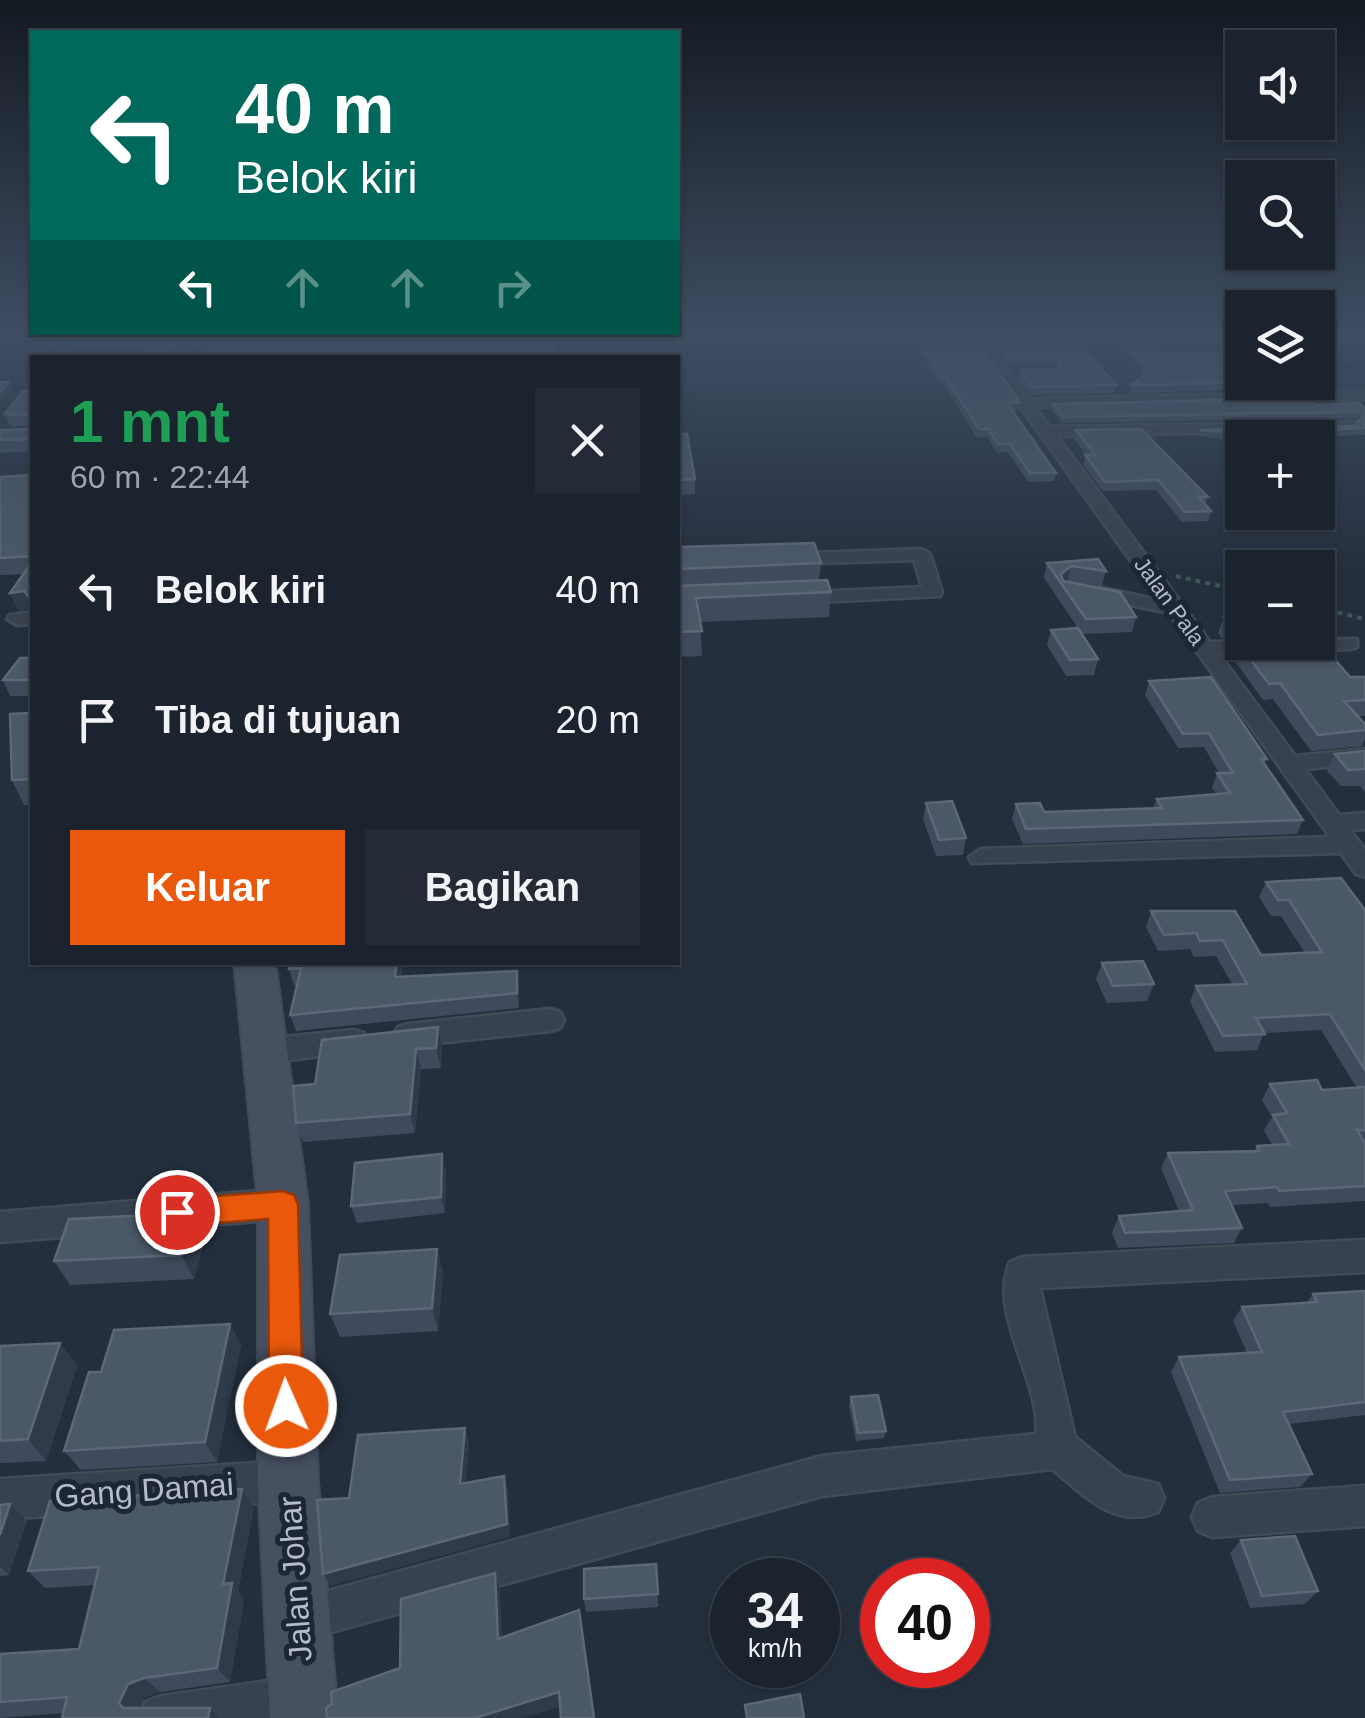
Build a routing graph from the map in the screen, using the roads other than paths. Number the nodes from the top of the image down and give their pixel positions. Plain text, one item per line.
1 (1036, 415) edge
2 (1352, 426) edge
3 (1053, 439) junction
4 (1225, 441) edge
5 (771, 560) edge
6 (1070, 590) edge
7 (774, 598) edge
8 (1176, 609) junction
9 (1350, 643) dead end
10 (1204, 648) junction
11 (1365, 756) edge
12 (1290, 764) junction
13 (1365, 821) edge
14 (1334, 823) junction
15 (1349, 844) junction
16 (980, 856) dead end
17 (1365, 868) edge
18 (254, 965) edge
19 (550, 1020) dead end
20 (264, 1051) junction
21 (283, 1204) junction
22 (0, 1227) edge
23 (1365, 1256) edge
24 (1054, 1445) junction
25 (288, 1481) junction
26 (1144, 1498) dead end
27 (0, 1499) edge
28 (1365, 1506) edge
29 (1212, 1517) dead end
30 (298, 1620) junction
31 (304, 1708) edge
32 (161, 1718) edge

1 - 3 street, Jalan Pala
2 - 3 street
3 - 4 street
3 - 8 street, Jalan Pala
5 - 7 street
6 - 8 street
8 - 10 street, Jalan Pala
9 - 10 street
10 - 12 street, Jalan Pala
11 - 12 street
12 - 14 street, Jalan Pala
13 - 14 street
14 - 15 street, Jalan Pala
15 - 16 street
15 - 17 street, Jalan Pala
18 - 20 street, Jalan Johar
19 - 20 street
20 - 21 street, Jalan Johar
21 - 22 street
21 - 25 street, Jalan Johar
23 - 24 street
24 - 26 street
24 - 30 street
25 - 27 street, Gang Damai
25 - 30 street, Jalan Johar
28 - 29 street
30 - 31 street, Jalan Johar
31 - 32 street

